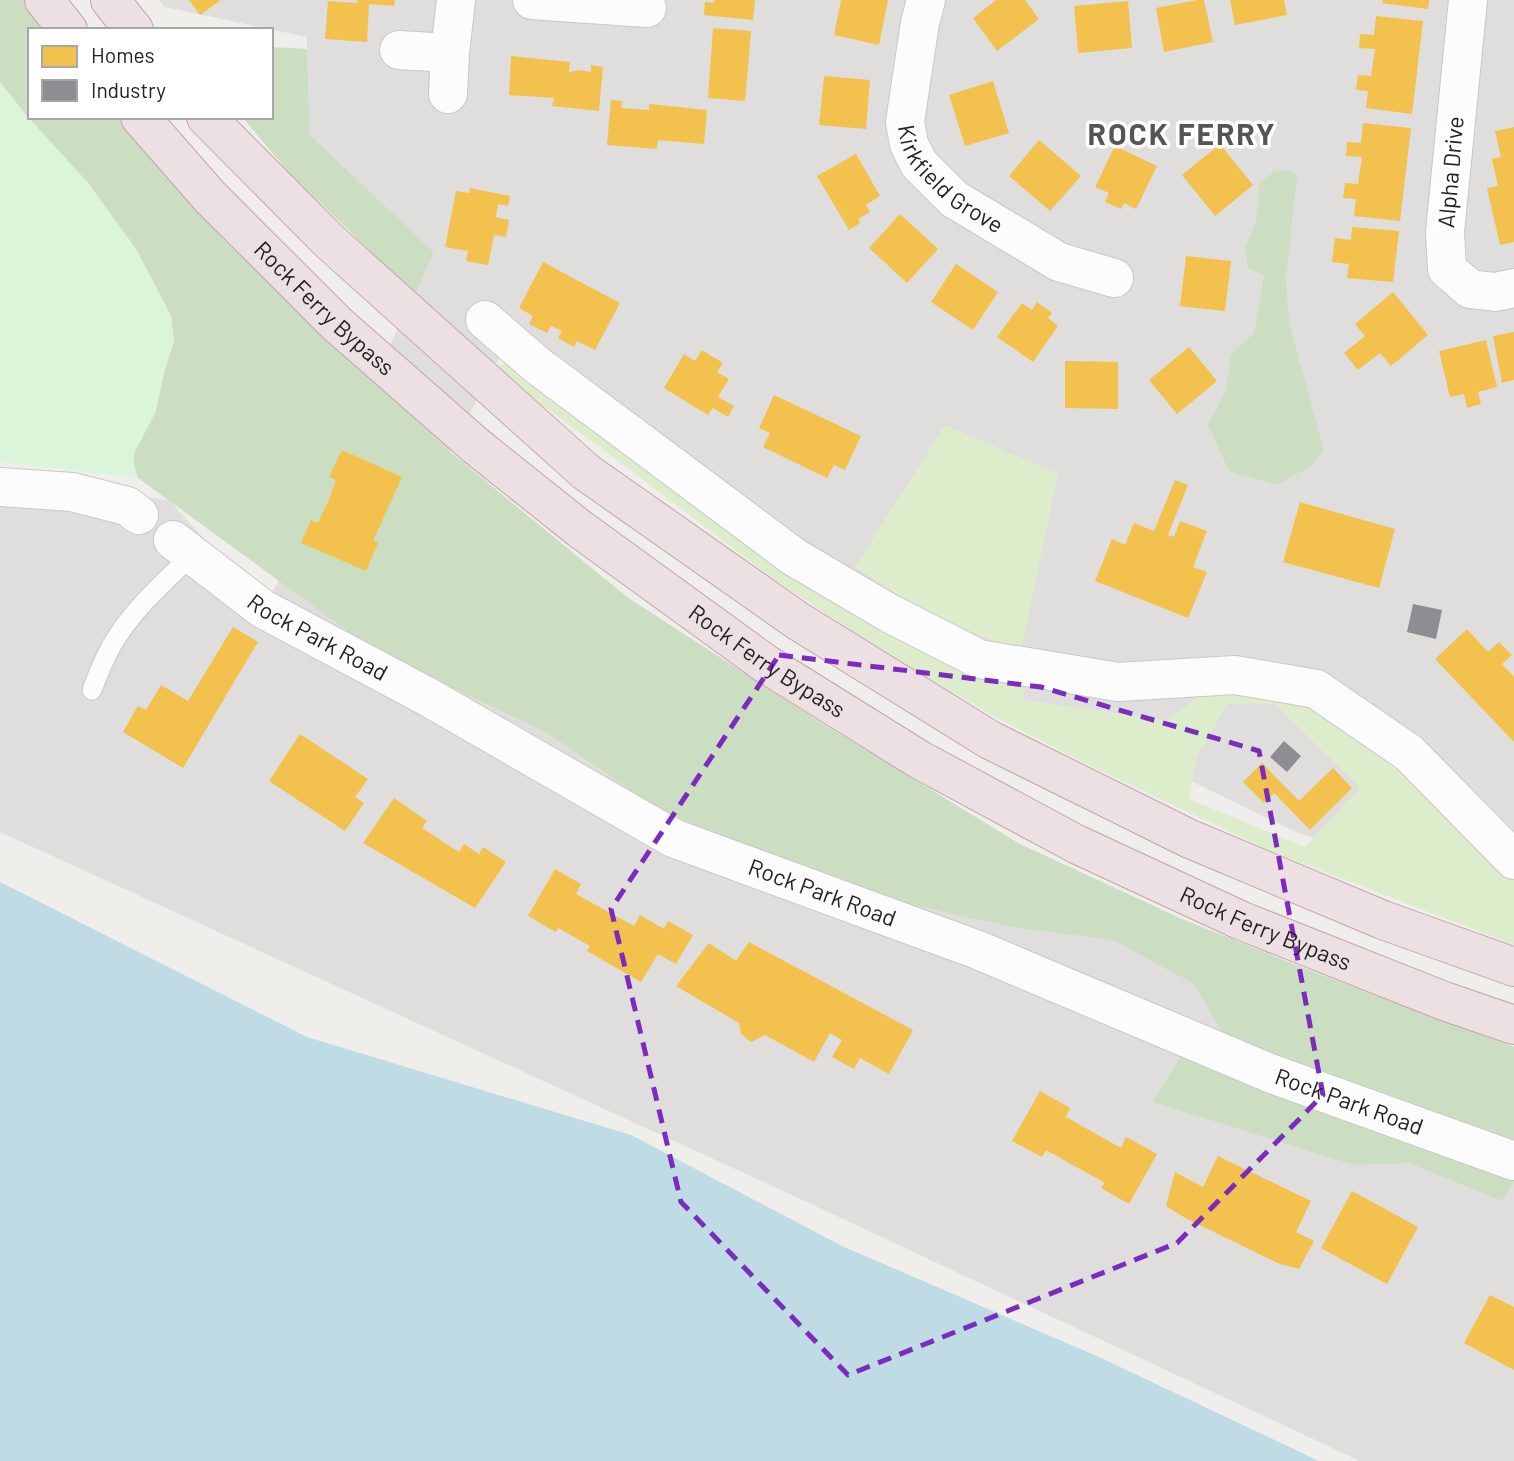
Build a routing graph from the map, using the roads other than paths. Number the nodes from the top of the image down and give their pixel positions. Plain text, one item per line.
1 (44, 0) edge
2 (110, 0) edge
3 (456, 0) edge
4 (532, 0) edge
5 (926, 0) edge
6 (1468, 0) edge
7 (647, 8) dead end
8 (66, 28) edge
9 (132, 28) edge
10 (399, 50) dead end
11 (450, 53) junction
12 (448, 94) dead end
13 (141, 119) edge
14 (208, 119) edge
15 (1114, 278) dead end
16 (1514, 288) edge
17 (485, 320) dead end
18 (0, 487) edge
19 (139, 515) dead end
20 (182, 547) joint
21 (93, 690) dead end
22 (1514, 860) edge
23 (1514, 967) edge
24 (1514, 1025) edge
25 (1514, 1161) edge

1 - 8 highway
2 - 9 highway
3 - 11 street
4 - 7 street
5 - 15 street, Kirkfield Grove
6 - 16 street, Alpha Drive
10 - 11 street
11 - 12 street
13 - 24 highway, Rock Ferry Bypass
14 - 23 highway
17 - 22 street
18 - 19 street
20 - 21 lane
20 - 25 street, Rock Park Road

